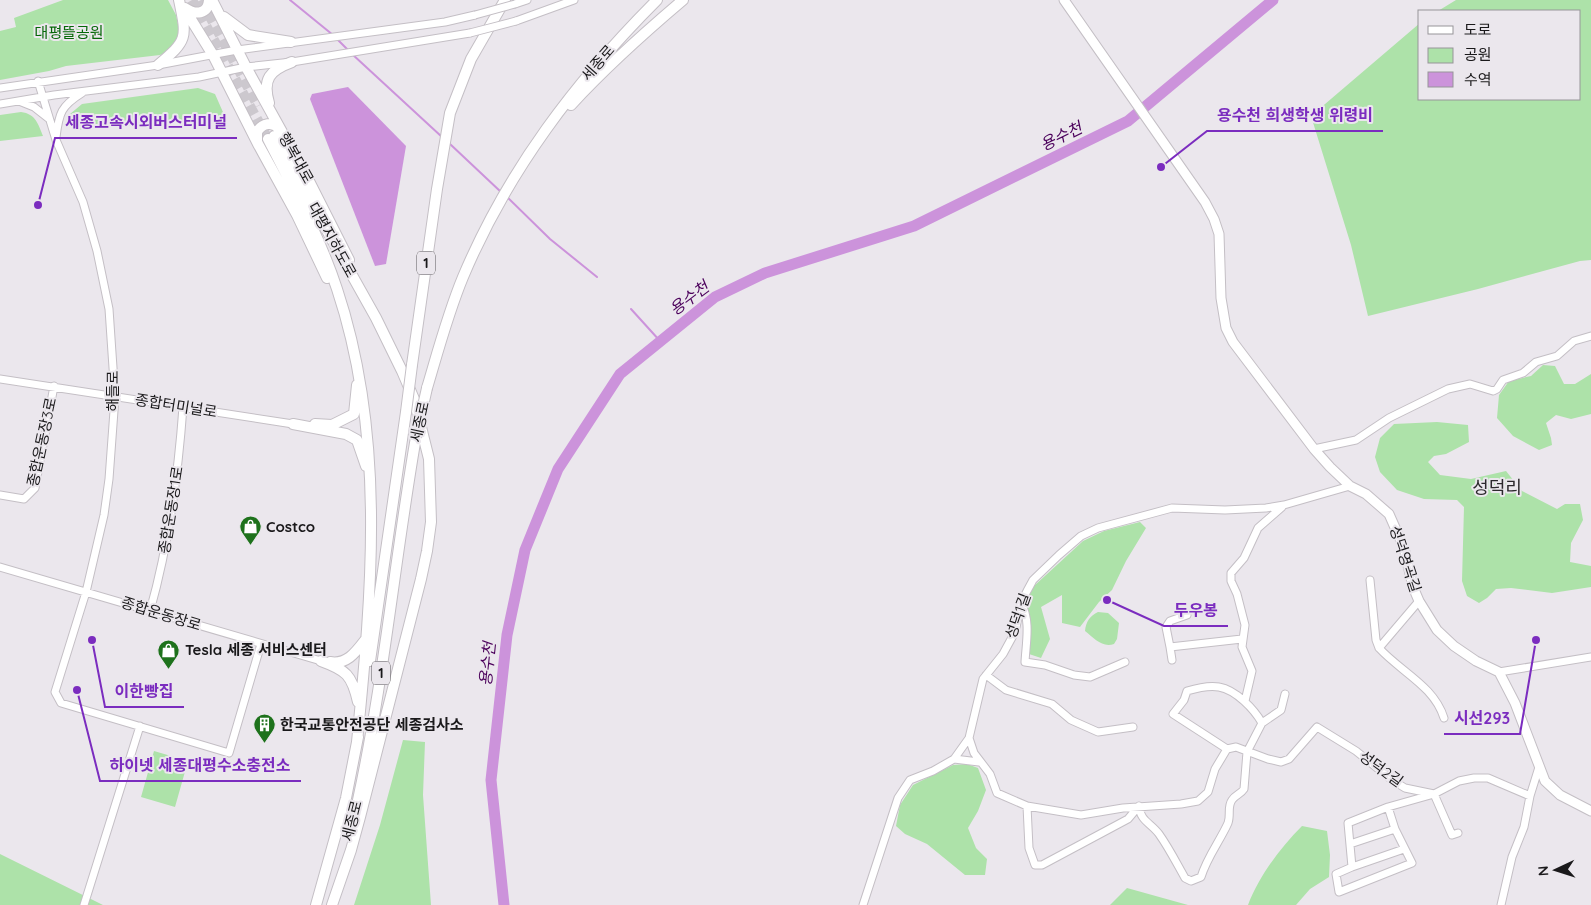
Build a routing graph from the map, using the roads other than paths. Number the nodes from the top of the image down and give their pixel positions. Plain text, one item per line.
1 (527, 0) edge
2 (574, 0) edge
3 (657, 0) edge
4 (683, 0) edge
5 (1064, 0) edge
6 (510, 2) edge
7 (213, 3) edge
8 (181, 4) edge
9 (291, 42) junction
10 (237, 50) junction
11 (212, 55) junction
12 (292, 62) junction
13 (158, 65) junction
14 (246, 67) junction
15 (221, 73) junction
16 (38, 82) junction
17 (0, 88) edge
18 (83, 92) junction
19 (42, 97) junction
20 (18, 101) junction
21 (0, 104) edge
22 (49, 119) junction
23 (274, 131) junction
24 (56, 140) junction
25 (258, 144) junction
26 (530, 153) junction
27 (347, 325) junction
28 (1591, 336) edge
29 (357, 364) junction
30 (0, 379) edge
31 (54, 386) junction
32 (115, 397) junction
33 (183, 407) junction
34 (293, 424) junction
35 (1314, 448) junction
36 (1350, 486) junction
37 (371, 494) junction
38 (0, 495) edge
39 (1284, 505) junction
40 (0, 566) edge
41 (1370, 580) dead end
42 (86, 592) junction
43 (1419, 601) junction
44 (1021, 603) junction
45 (150, 612) junction
46 (1187, 615) dead end
47 (1242, 638) junction
48 (366, 639) junction
49 (261, 644) junction
50 (1170, 647) junction
51 (1379, 648) junction
52 (1591, 657) edge
53 (1172, 660) dead end
54 (321, 661) junction
55 (1125, 662) dead end
56 (1499, 672) junction
57 (986, 675) junction
58 (1286, 694) dead end
59 (1245, 701) junction
60 (360, 712) junction
61 (1444, 718) dead end
62 (1262, 723) junction
63 (140, 726) junction
64 (1133, 727) dead end
65 (969, 738) junction
66 (357, 742) junction
67 (1227, 750) junction
68 (1247, 752) junction
69 (954, 759) junction
70 (979, 762) junction
71 (1539, 767) junction
72 (1434, 794) junction
73 (1530, 796) junction
74 (1027, 806) junction
75 (1139, 806) junction
76 (1388, 807) junction
77 (1591, 811) edge
78 (1395, 829) junction
79 (1458, 833) dead end
80 (1350, 844) junction
81 (1404, 849) junction
82 (1352, 867) junction
83 (84, 905) edge
84 (316, 905) edge
85 (331, 905) edge
86 (863, 905) edge
87 (1501, 905) edge

1 - 6 street
2 - 12 street, bridge
3 - 26 highway, 세종로 / 1
4 - 26 highway
5 - 35 main road, 성덕영곡길
6 - 9 street, bridge
6 - 66 highway, 세종로 / 1, bridge
7 - 8 highway
7 - 9 highway
7 - 10 highway, 행복대로
8 - 11 highway, 행복대로
8 - 13 highway
9 - 10 street
10 - 11 street
10 - 14 highway, 행복대로
11 - 13 street
11 - 15 highway, 행복대로
12 - 14 street
12 - 23 highway
13 - 16 street
14 - 15 street
14 - 23 highway, 행복대로
15 - 18 street
15 - 25 highway, 행복대로
16 - 17 street
16 - 19 street, 해들로
18 - 19 street
18 - 24 street
19 - 20 street
19 - 22 street, 해들로
20 - 21 street
20 - 22 street
22 - 24 street, 해들로
23 - 25 highway
23 - 27 highway, 대평지하도로
23 - 85 highway, 대평지하도로
24 - 32 street, 해들로
25 - 27 highway, 행복대로
26 - 85 highway, 세종로 / 1, bridge
27 - 29 highway
28 - 35 street
29 - 34 highway
29 - 37 highway
30 - 31 street, 종합터미널로
31 - 32 street, 종합터미널로
31 - 38 street, 종합운동장3로
32 - 33 street, 종합터미널로
32 - 42 street, 해들로
33 - 34 street, 종합터미널로
33 - 45 street, 종합운동장1로
34 - 37 highway
35 - 36 main road, 성덕영곡길
36 - 39 street, 성덕1길
36 - 43 main road, 성덕영곡길
37 - 48 highway
39 - 44 street, 성덕1길
39 - 47 street, 성덕1길
40 - 42 street, 종합운동장로
41 - 51 street
42 - 45 street, 종합운동장로
42 - 63 street, 해들로
43 - 51 street
43 - 56 main road, 성덕영곡길
44 - 55 street
44 - 57 street, 성덕1길
45 - 49 street, 종합운동장로
46 - 50 street
47 - 50 street
47 - 59 street, 성덕1길
48 - 54 highway
48 - 60 highway
49 - 54 street, 종합운동장로
49 - 63 street
50 - 53 street
51 - 61 street
52 - 56 street
54 - 60 highway
56 - 71 main road
57 - 64 street
57 - 65 street, 성덕1길
58 - 62 street
59 - 62 street
59 - 67 street
60 - 66 highway
62 - 68 street
63 - 83 street
65 - 69 street, 성덕1길
65 - 70 street
66 - 84 highway, 세종로 / 1
67 - 68 street, 성덕2길
67 - 75 street
68 - 72 street, 성덕2길
68 - 75 street
69 - 70 street
69 - 86 street, 성덕1길
70 - 74 street
71 - 73 street
71 - 77 main road
72 - 73 street
72 - 76 street
72 - 79 street
73 - 87 street
74 - 75 street
74 - 75 street
76 - 78 street
76 - 80 street
78 - 80 street
78 - 81 street
80 - 82 street
81 - 82 street
81 - 82 street

